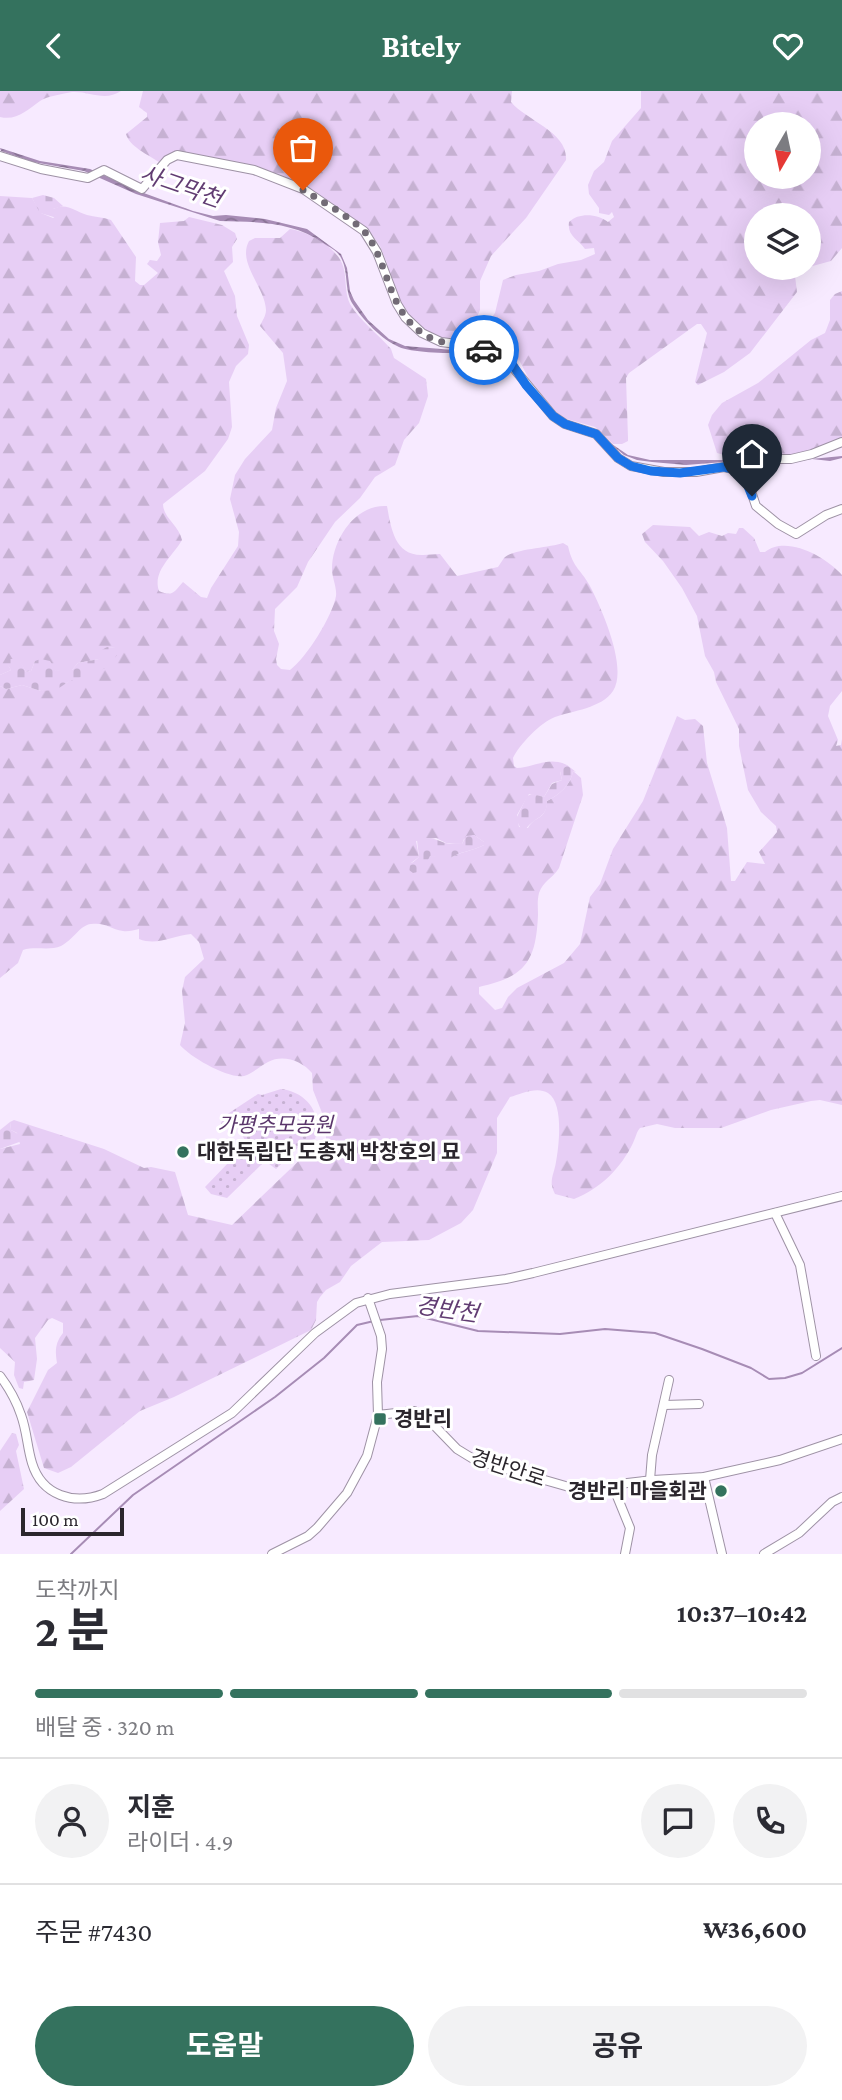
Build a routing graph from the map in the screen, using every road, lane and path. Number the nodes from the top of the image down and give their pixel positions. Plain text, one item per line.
1 (0, 156) edge
2 (842, 442) edge
3 (734, 464) junction
4 (842, 509) edge
5 (842, 1196) edge
6 (775, 1213) junction
7 (369, 1303) junction
8 (816, 1356) dead end
9 (0, 1376) edge
10 (669, 1380) dead end
11 (699, 1404) dead end
12 (664, 1405) junction
13 (377, 1415) junction
14 (842, 1439) edge
15 (704, 1477) junction
16 (650, 1480) junction
17 (612, 1484) junction
18 (842, 1497) edge
19 (272, 1554) edge
20 (625, 1554) edge
21 (722, 1554) edge
22 (765, 1554) edge

1 - 3 street
2 - 3 street
3 - 4 street
5 - 6 street
6 - 7 street
6 - 8 street
7 - 9 street
7 - 13 street
10 - 12 street
11 - 12 street
12 - 16 street
13 - 17 street, 경반안로
13 - 19 street
14 - 15 street, 경반안로
15 - 16 street, 경반안로
15 - 21 street
16 - 17 street, 경반안로
17 - 20 street
18 - 22 street

